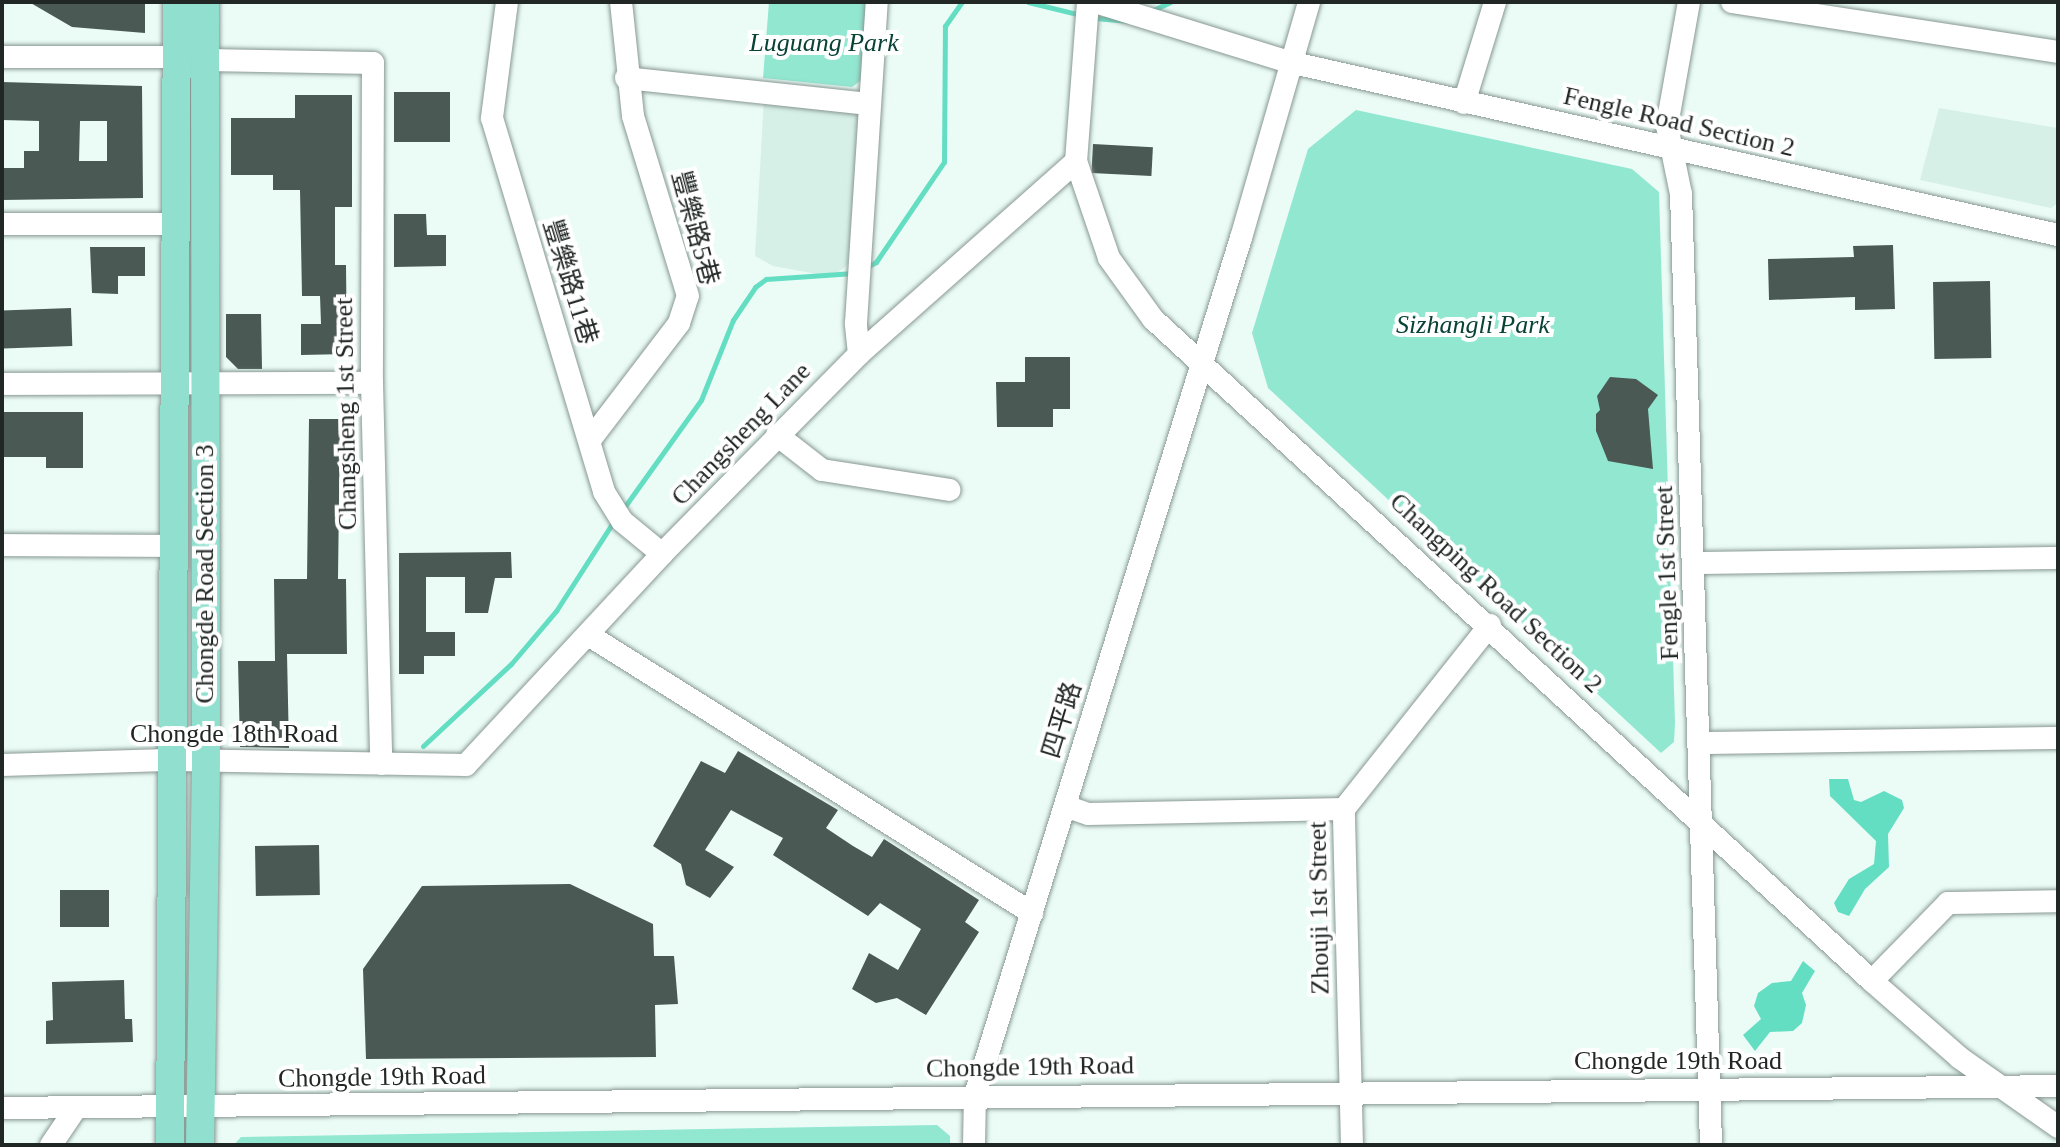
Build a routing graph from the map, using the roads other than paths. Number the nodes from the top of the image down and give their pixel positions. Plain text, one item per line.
1 (177, 2) edge
2 (205, 2) edge
3 (507, 2) edge
4 (621, 2) edge
5 (877, 2) edge
6 (1088, 2) edge
7 (1095, 2) edge
8 (1309, 2) edge
9 (1495, 2) edge
10 (1689, 2) edge
11 (1732, 2) edge
12 (2058, 52) edge
13 (2, 57) edge
14 (177, 57) junction
15 (206, 60) junction
16 (1289, 62) junction
17 (626, 78) junction
18 (1464, 103) junction
19 (870, 104) junction
20 (1675, 151) junction
21 (1076, 161) junction
22 (2, 224) edge
23 (175, 224) junction
24 (2058, 235) edge
25 (859, 354) junction
26 (1203, 361) junction
27 (372, 383) junction
28 (2, 384) edge
29 (174, 384) junction
30 (204, 384) junction
31 (777, 435) junction
32 (590, 440) junction
33 (949, 490) dead end
34 (2, 545) edge
35 (173, 546) junction
36 (662, 554) junction
37 (2058, 558) edge
38 (1695, 563) junction
39 (1490, 625) junction
40 (590, 636) junction
41 (2058, 738) edge
42 (1701, 743) junction
43 (175, 760) junction
44 (206, 760) junction
45 (381, 764) junction
46 (2, 765) edge
47 (466, 765) joint
48 (1065, 806) junction
49 (1344, 809) junction
50 (1705, 826) junction
51 (2058, 901) edge
52 (1032, 913) junction
53 (1872, 981) junction
54 (2002, 1086) junction
55 (2058, 1086) edge
56 (1710, 1089) junction
57 (1351, 1091) junction
58 (975, 1095) junction
59 (170, 1107) junction
60 (200, 1107) junction
61 (2, 1108) edge
62 (76, 1108) junction
63 (2058, 1127) edge
64 (51, 1145) edge
65 (170, 1145) edge
66 (200, 1145) edge
67 (974, 1145) edge
68 (1352, 1145) edge
69 (1711, 1145) edge

1 - 14 main road, Chongde Road Section 3
2 - 15 main road, Chongde Road Section 3
3 - 32 street, 豐樂路11巷
4 - 17 street, 豐樂路5巷
5 - 19 street
6 - 21 street, Changping Road Section 2
7 - 16 street, Fengle Road Section 2
8 - 16 street, 四平路
9 - 18 street
10 - 20 street, Fengle 1st Street
11 - 12 street
13 - 14 street
14 - 23 main road, Chongde Road Section 3
15 - 27 street, Changsheng 1st Street
15 - 30 main road, Chongde Road Section 3
16 - 18 street, Fengle Road Section 2
16 - 26 street, 四平路
17 - 19 street
17 - 32 street, 豐樂路5巷
18 - 20 street, Fengle Road Section 2
19 - 25 street
20 - 24 street, Fengle Road Section 2
20 - 38 street, Fengle 1st Street
21 - 25 street, Changsheng Lane
21 - 26 street, Changping Road Section 2
22 - 23 street
23 - 29 main road, Chongde Road Section 3
25 - 31 street, Changsheng Lane
26 - 39 street, Changping Road Section 2
26 - 48 street, 四平路
27 - 30 street
27 - 45 street, Changsheng 1st Street
28 - 29 street
29 - 30 street
29 - 35 main road, Chongde Road Section 3
30 - 44 main road, Chongde Road Section 3
31 - 33 street
31 - 36 street, Changsheng Lane
32 - 36 street, 豐樂路11巷
34 - 35 street
35 - 43 main road, Chongde Road Section 3
36 - 40 street, Changsheng Lane
37 - 38 street
38 - 42 street, Fengle 1st Street
39 - 49 street, Zhouji 1st Street
39 - 50 street, Changping Road Section 2
40 - 47 street, Changsheng Lane
40 - 52 street
41 - 42 street
42 - 50 street, Fengle 1st Street
43 - 44 street, Chongde 18th Road
43 - 46 street, Chongde 18th Road
43 - 59 main road, Chongde Road Section 3
44 - 45 street, Chongde 18th Road
44 - 60 main road, Chongde Road Section 3
45 - 47 street, Chongde 18th Road
48 - 49 street
48 - 52 street, 四平路
49 - 57 street, Zhouji 1st Street
50 - 53 street, Changping Road Section 2
50 - 56 street, Fengle 1st Street
51 - 53 street
52 - 58 street, 四平路
53 - 54 street, Changping Road Section 2
54 - 55 street, Chongde 19th Road
54 - 56 street, Chongde 19th Road
54 - 63 street, Changping Road Section 2
56 - 57 street, Chongde 19th Road
56 - 69 street, Fengle 1st Street
57 - 58 street, Chongde 19th Road
57 - 68 street, Zhouji 1st Street
58 - 60 street, Chongde 19th Road
58 - 67 street, 四平路
59 - 60 street, Chongde 19th Road
59 - 62 street, Chongde 19th Road
59 - 65 main road, Chongde Road Section 3
60 - 66 main road, Chongde Road Section 3
61 - 62 street, Chongde 19th Road
62 - 64 street

